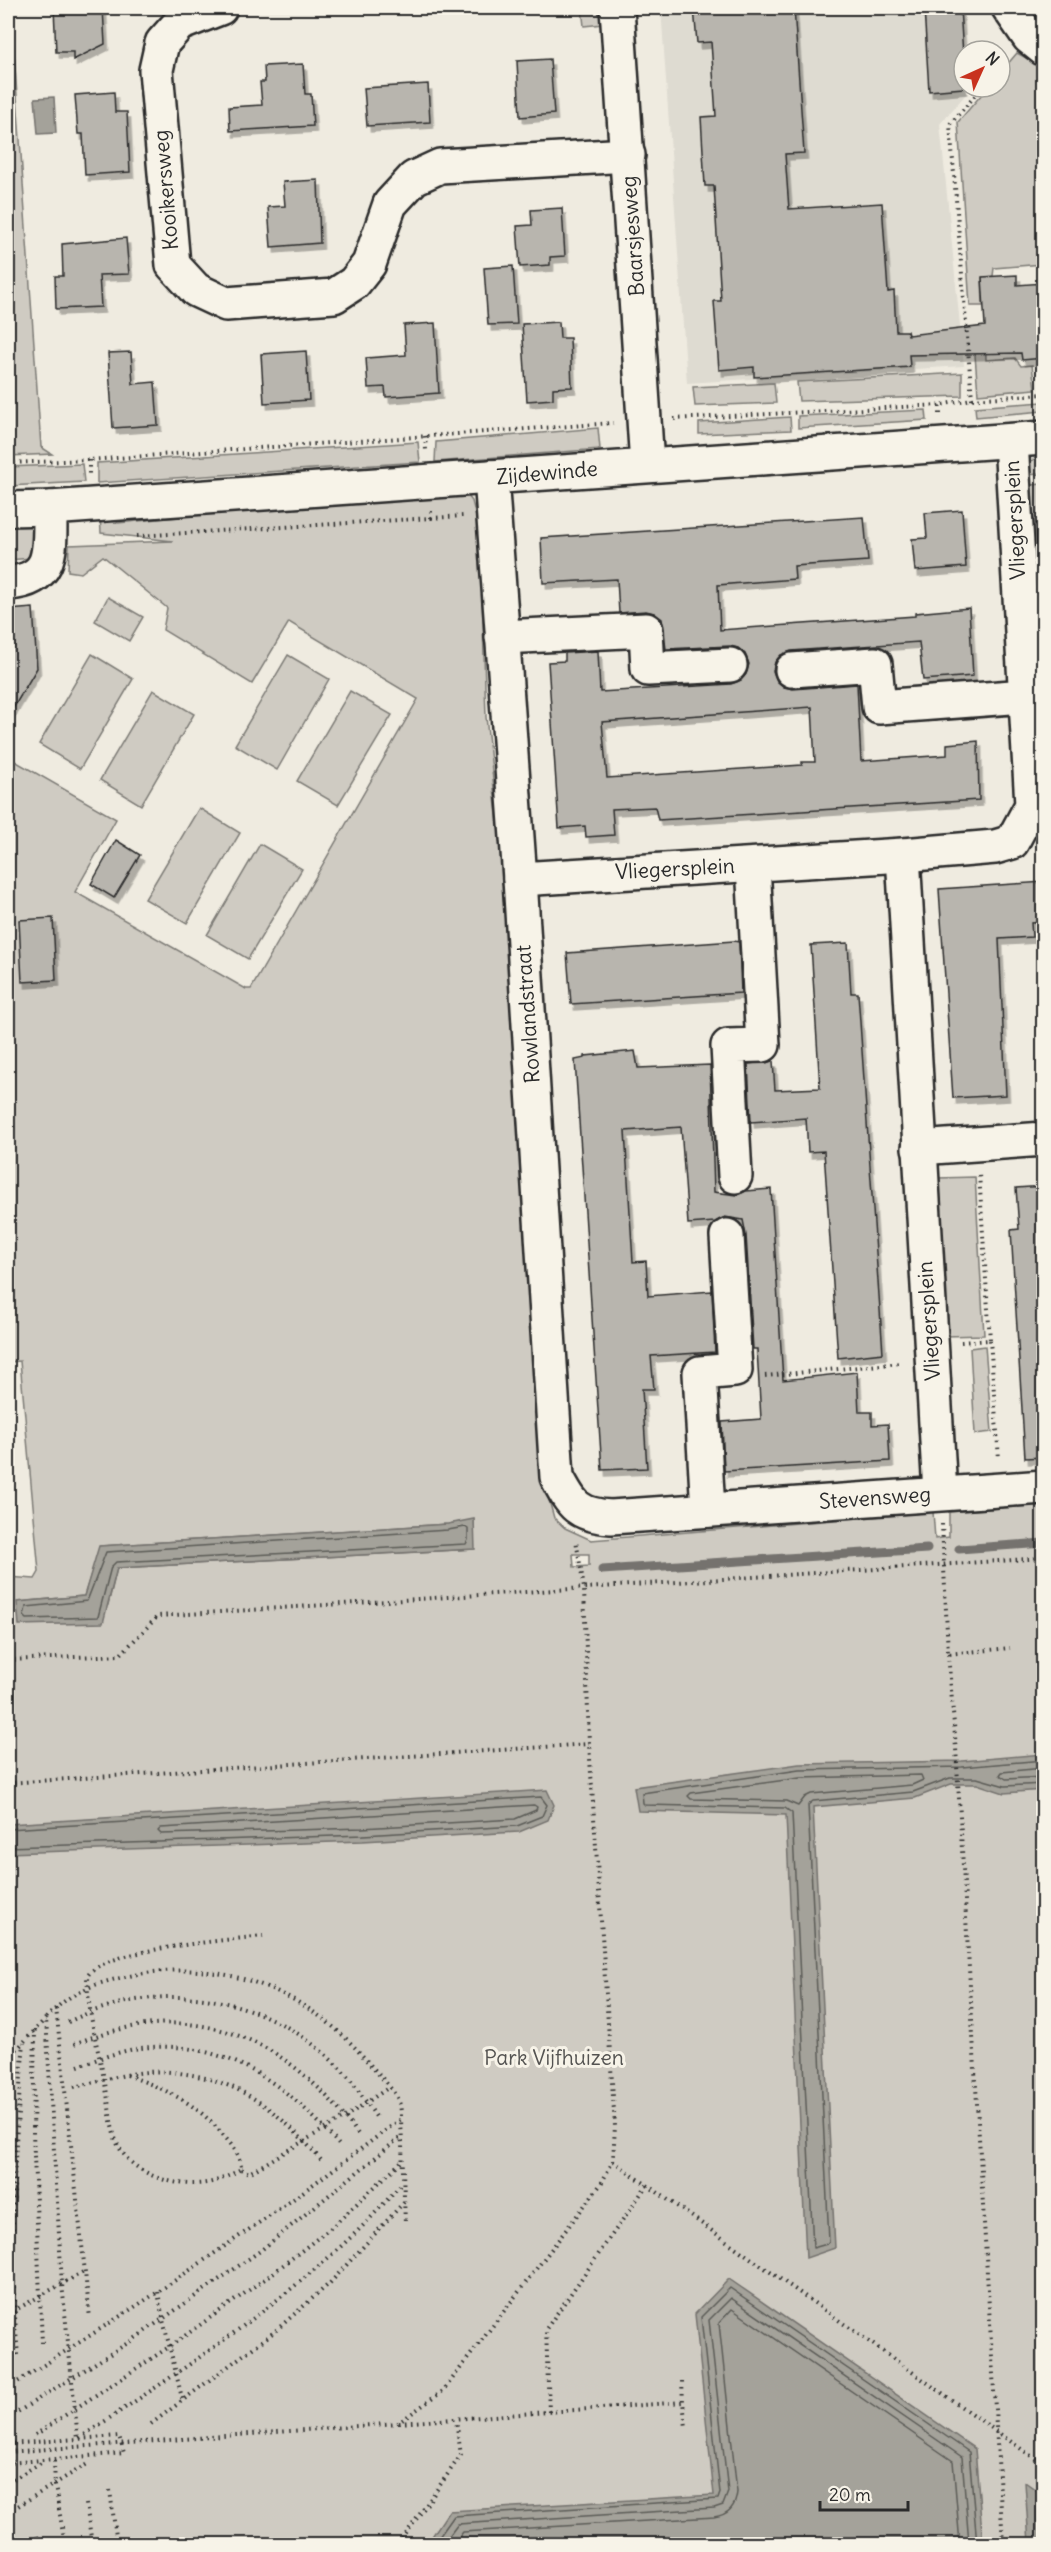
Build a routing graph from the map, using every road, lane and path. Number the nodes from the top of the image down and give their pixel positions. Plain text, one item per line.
1 (220, 8) edge
2 (617, 8) edge
3 (1009, 8) edge
4 (1044, 49) edge
5 (972, 99) edge
6 (628, 155) junction
7 (1044, 394) edge
8 (940, 405) dead end
9 (644, 421) junction
10 (1044, 438) edge
11 (1011, 441) junction
12 (8, 463) edge
13 (646, 465) junction
14 (491, 477) junction
15 (50, 508) junction
16 (8, 509) edge
17 (8, 583) edge
18 (502, 638) junction
19 (730, 664) dead end
20 (792, 670) dead end
21 (1026, 696) junction
22 (903, 855) junction
23 (753, 865) junction
24 (520, 879) junction
25 (1044, 1139) edge
26 (977, 1143) junction
27 (918, 1148) junction
28 (735, 1176) dead end
29 (727, 1236) dead end
30 (990, 1340) junction
31 (931, 1352) junction
32 (735, 1370) junction
33 (1044, 1487) edge
34 (1001, 1490) junction
35 (940, 1494) junction
36 (570, 1502) junction
37 (708, 1510) junction
38 (1044, 1558) edge
39 (944, 1566) junction
40 (584, 1588) junction
41 (1010, 1648) dead end
42 (948, 1654) junction
43 (8, 1660) edge
44 (8, 1722) edge
45 (590, 1744) junction
46 (9, 1783) edge
47 (263, 1936) dead end
48 (87, 1988) junction
49 (56, 2007) junction
50 (91, 2010) junction
51 (46, 2018) junction
52 (68, 2022) dead end
53 (35, 2030) junction
54 (96, 2035) junction
55 (24, 2042) junction
56 (74, 2044) dead end
57 (9, 2058) edge
58 (100, 2058) junction
59 (78, 2066) dead end
60 (8, 2073) edge
61 (127, 2075) junction
62 (105, 2080) junction
63 (74, 2087) dead end
64 (388, 2088) junction
65 (367, 2102) junction
66 (345, 2116) junction
67 (401, 2119) junction
68 (378, 2120) dead end
69 (325, 2128) junction
70 (358, 2134) dead end
71 (402, 2136) junction
72 (304, 2141) junction
73 (339, 2145) dead end
74 (321, 2160) dead end
75 (403, 2160) junction
76 (613, 2161) junction
77 (241, 2169) junction
78 (404, 2182) junction
79 (647, 2185) junction
80 (404, 2201) junction
81 (405, 2223) dead end
82 (85, 2271) junction
83 (62, 2284) junction
84 (158, 2292) junction
85 (40, 2296) junction
86 (14, 2311) junction
87 (8, 2314) edge
88 (90, 2318) dead end
89 (163, 2320) junction
90 (42, 2343) dead end
91 (169, 2347) junction
92 (68, 2349) junction
93 (18, 2355) dead end
94 (176, 2374) junction
95 (72, 2377) junction
96 (682, 2381) dead end
97 (8, 2388) edge
98 (183, 2402) junction
99 (683, 2402) junction
100 (75, 2408) junction
101 (549, 2412) junction
102 (8, 2418) edge
103 (456, 2420) junction
104 (398, 2423) junction
105 (151, 2424) dead end
106 (686, 2427) dead end
107 (996, 2431) junction
108 (35, 2435) dead end
109 (78, 2439) junction
110 (8, 2444) edge
111 (122, 2444) junction
112 (8, 2452) edge
113 (44, 2461) junction
114 (54, 2461) junction
115 (8, 2463) edge
116 (89, 2463) dead end
117 (1044, 2465) edge
118 (8, 2482) edge
119 (55, 2486) junction
120 (110, 2490) dead end
121 (86, 2504) dead end
122 (8, 2512) edge
123 (37, 2536) dead end
124 (39, 2544) edge
125 (65, 2544) edge
126 (92, 2544) edge
127 (117, 2544) edge
128 (399, 2544) edge
129 (1003, 2544) edge

1 - 6 street, Kooikersweg
2 - 6 street, Baarsjesweg
3 - 4 street
5 - 7 path
6 - 9 street, Baarsjesweg
8 - 9 path
9 - 12 path
9 - 13 street, Baarsjesweg
10 - 11 street, Zijdewinde
11 - 13 street, Zijdewinde
11 - 21 street, Vliegersplein
13 - 14 street, Zijdewinde
14 - 15 street, Zijdewinde
14 - 18 street, Rowlandstraat
15 - 16 street, Zijdewinde
15 - 17 street
18 - 19 street
18 - 24 street, Rowlandstraat
20 - 21 street
21 - 22 street, Vliegersplein
22 - 23 street, Vliegersplein
22 - 27 street, Vliegersplein
23 - 24 street, Vliegersplein
23 - 28 street
24 - 36 street, Rowlandstraat
25 - 26 street
26 - 27 street
26 - 30 path
27 - 31 street, Vliegersplein
29 - 32 street
30 - 31 path
30 - 34 path
31 - 32 path
31 - 35 street, Vliegersplein
32 - 37 street
33 - 34 street, Stevensweg
34 - 35 street, Stevensweg
35 - 37 street, Stevensweg
35 - 39 path
36 - 37 street, Stevensweg
36 - 40 path
38 - 39 path
39 - 40 path
39 - 42 path
40 - 43 path
40 - 45 path
41 - 42 path
42 - 107 path
44 - 46 path
45 - 46 path
45 - 76 path
47 - 48 path
48 - 49 path
48 - 50 path
48 - 64 path
49 - 51 path
49 - 82 path
50 - 52 path
50 - 54 path
50 - 65 path
51 - 53 path
51 - 83 path
53 - 55 path
53 - 85 path
54 - 56 path
54 - 58 path
54 - 66 path
55 - 57 path
55 - 86 path
57 - 60 path
58 - 59 path
58 - 62 path
58 - 69 path
61 - 62 path
61 - 72 path
61 - 77 path
62 - 63 path
62 - 77 path
64 - 65 path
64 - 67 path
65 - 66 path
65 - 68 path
66 - 69 path
66 - 70 path
67 - 71 path
67 - 84 path
69 - 72 path
69 - 73 path
71 - 75 path
71 - 89 path
72 - 74 path
72 - 77 path
75 - 78 path
75 - 91 path
76 - 79 path
76 - 104 path
78 - 80 path
78 - 94 path
79 - 101 path
79 - 107 path
80 - 81 path
80 - 98 path
82 - 83 path
82 - 88 path
83 - 85 path
83 - 92 path
84 - 89 path
84 - 92 path
85 - 86 path
85 - 90 path
86 - 87 path
86 - 93 path
89 - 91 path
89 - 95 path
91 - 94 path
91 - 100 path
92 - 95 path
92 - 97 path
94 - 98 path
94 - 109 path
95 - 100 path
95 - 102 path
96 - 99 path
98 - 105 path
99 - 101 path
99 - 106 path
100 - 108 path
100 - 109 path
101 - 103 path
103 - 104 path
103 - 128 path
104 - 111 path
107 - 117 path
107 - 129 path
109 - 110 path
109 - 111 path
111 - 112 path
111 - 114 path
113 - 114 path
113 - 115 path
113 - 118 path
114 - 119 path
116 - 119 path
119 - 122 path
119 - 125 path
120 - 127 path
121 - 126 path
123 - 124 path

